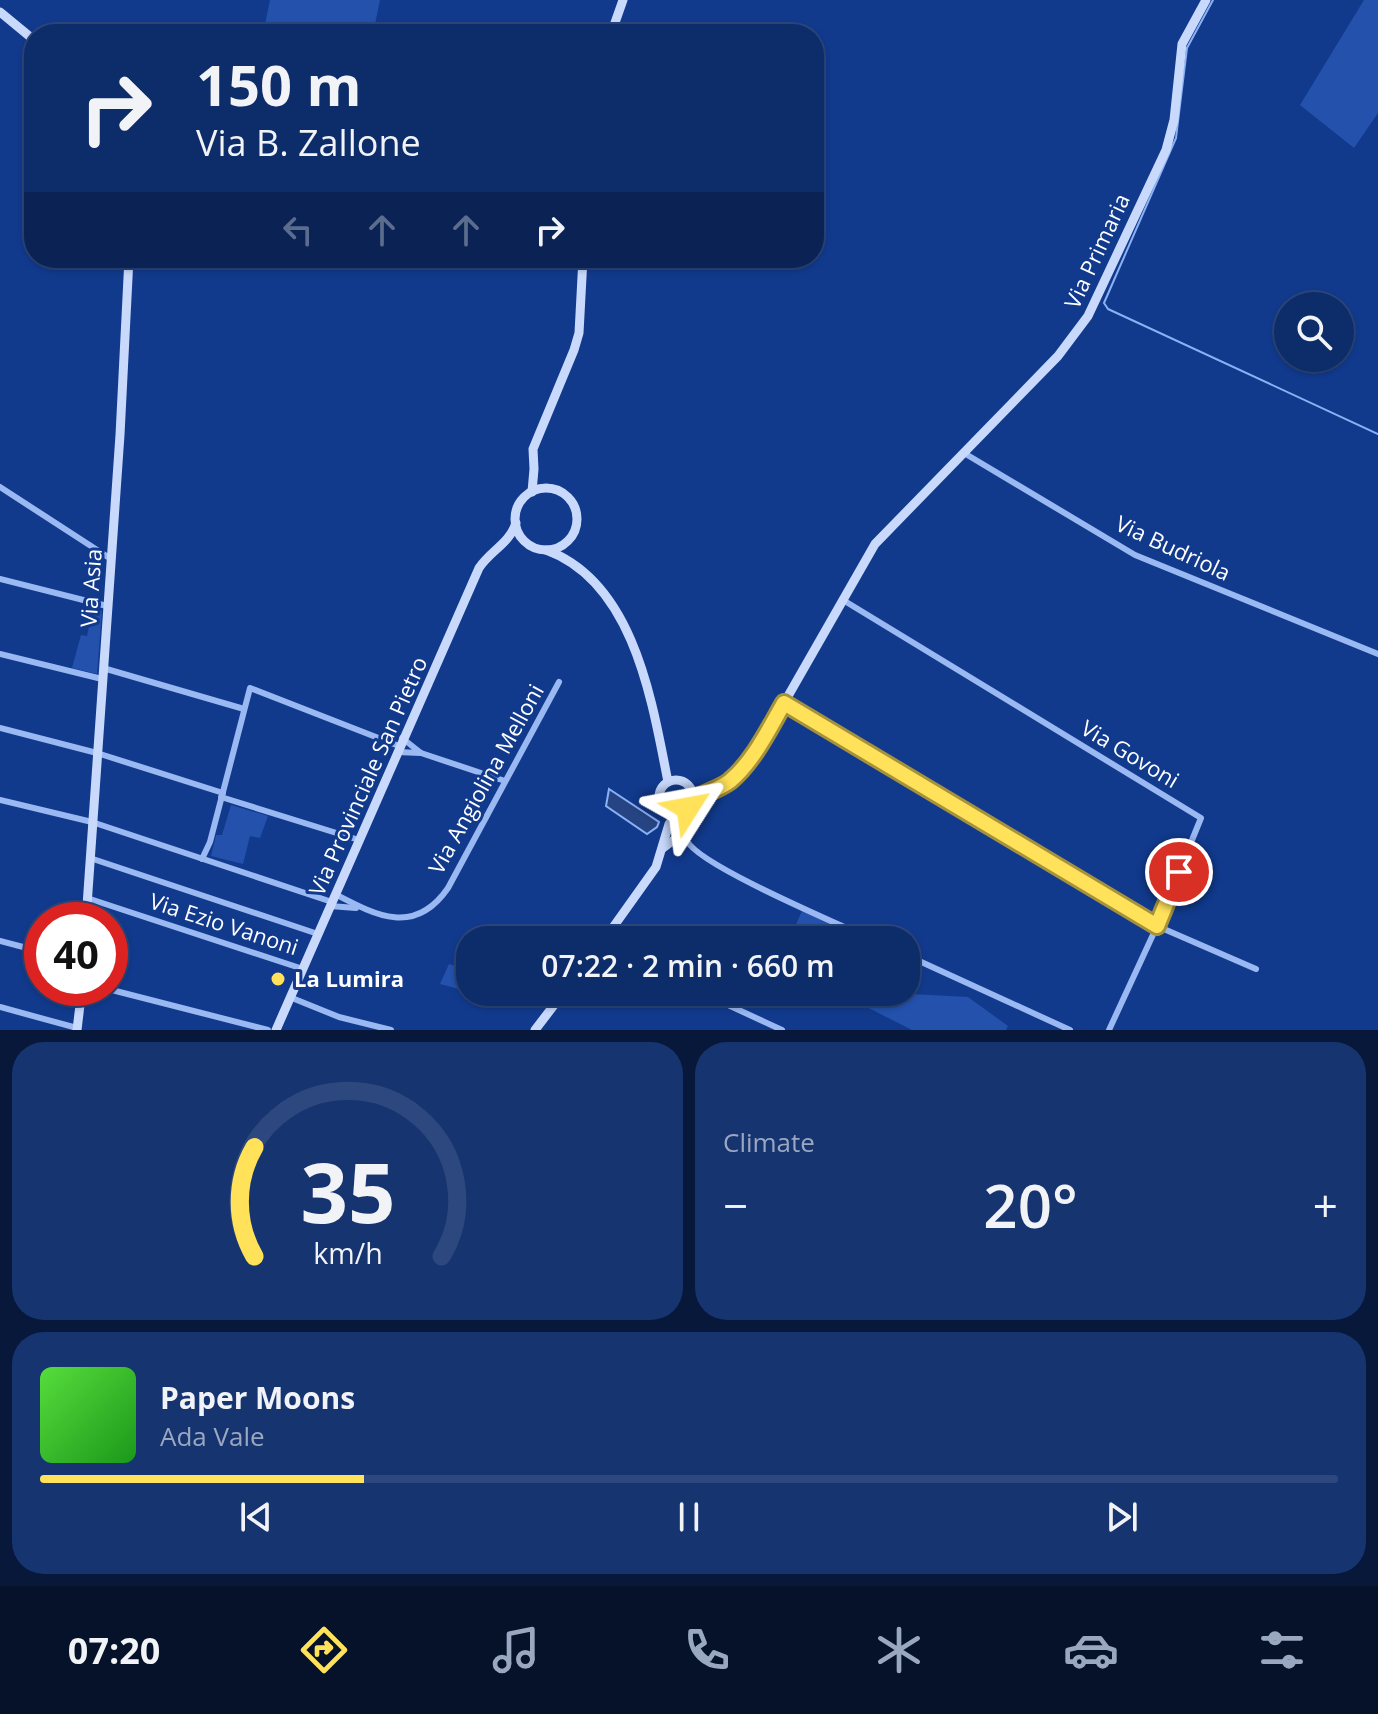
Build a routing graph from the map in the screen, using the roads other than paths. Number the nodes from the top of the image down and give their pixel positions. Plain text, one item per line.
1 (623, 0) edge
2 (1206, 0) edge
3 (0, 12) edge
4 (615, 24) edge
5 (24, 32) edge
6 (128, 268) edge
7 (583, 268) edge
8 (964, 453) junction
9 (534, 469) junction
10 (0, 487) edge
11 (550, 489) junction
12 (532, 492) junction
13 (516, 523) junction
14 (569, 540) junction
15 (526, 543) junction
16 (504, 544) junction
17 (546, 550) junction
18 (111, 559) junction
19 (579, 566) junction
20 (0, 579) edge
21 (843, 600) junction
22 (107, 606) junction
23 (0, 654) edge
24 (1378, 654) edge
25 (103, 668) junction
26 (102, 679) junction
27 (559, 682) dead end
28 (784, 703) junction
29 (244, 709) junction
30 (0, 728) edge
31 (400, 745) junction
32 (97, 753) junction
33 (421, 753) junction
34 (505, 781) junction
35 (672, 781) junction
36 (222, 795) junction
37 (692, 796) junction
38 (0, 800) edge
39 (679, 814) junction
40 (92, 822) junction
41 (685, 837) junction
42 (359, 840) junction
43 (663, 848) junction
44 (90, 858) junction
45 (202, 859) junction
46 (87, 898) junction
47 (332, 901) junction
48 (87, 902) edge
49 (360, 908) junction
50 (614, 926) edge
51 (843, 926) edge
52 (1157, 926) junction
53 (318, 934) junction
54 (0, 941) edge
55 (24, 947) edge
56 (920, 961) edge
57 (303, 969) junction
58 (1256, 969) dead end
59 (128, 994) edge
60 (292, 998) junction
61 (79, 1006) edge
62 (553, 1006) edge
63 (730, 1006) edge
64 (0, 1007) edge
65 (76, 1029) edge
66 (268, 1030) edge
67 (276, 1030) edge
68 (391, 1030) edge
69 (535, 1030) edge
70 (782, 1030) edge
71 (1070, 1030) edge
72 (1109, 1030) edge

1 - 4 street
2 - 8 street, Via Primaria
3 - 5 street
6 - 18 street, Via Asia
7 - 9 street
8 - 21 street, Via Primaria
8 - 24 street, Via Budriola
9 - 11 street
9 - 12 street
10 - 18 street
11 - 12 street
11 - 14 street
12 - 13 street
13 - 15 street
13 - 16 street, Via Provinciale San Pietro
14 - 17 street
14 - 19 street
15 - 16 street
15 - 17 street
16 - 31 street, Via Provinciale San Pietro
17 - 19 street
18 - 22 street, Via Asia
19 - 35 street
20 - 22 street
21 - 28 street, Via Primaria
21 - 52 street, Via Govoni
22 - 25 street, Via Asia
23 - 26 street
25 - 26 street, Via Asia
25 - 29 street
26 - 32 street, Via Asia
27 - 34 street, Via Angiolina Melloni
28 - 37 street, Via Primaria
28 - 52 street
29 - 31 street
29 - 36 street
30 - 32 street
31 - 33 street
31 - 33 street
31 - 42 street, Via Provinciale San Pietro
32 - 36 street
32 - 40 street, Via Asia
33 - 34 street
34 - 49 street, Via Angiolina Melloni
35 - 37 street
35 - 39 street
36 - 42 street
36 - 45 street
37 - 39 street
38 - 40 street
39 - 41 street
39 - 43 street
40 - 44 street, Via Asia
40 - 45 street
41 - 43 street
41 - 51 street
42 - 47 street, Via Provinciale San Pietro
43 - 50 street
44 - 46 street, Via Asia
44 - 53 street
45 - 47 street
46 - 48 street, Via Asia
46 - 57 street, Via Ezio Vanoni
47 - 49 street, Via Angiolina Melloni
47 - 49 street, Via Angiolina Melloni
47 - 53 street, Via Provinciale San Pietro
52 - 58 street
52 - 72 street, Via Govoni
53 - 57 street, Via Provinciale San Pietro
54 - 55 street
56 - 71 street
57 - 60 street, Via Provinciale San Pietro
59 - 66 street
60 - 67 street, Via Provinciale San Pietro
60 - 68 street
61 - 65 street
62 - 69 street
63 - 70 street
64 - 65 street

